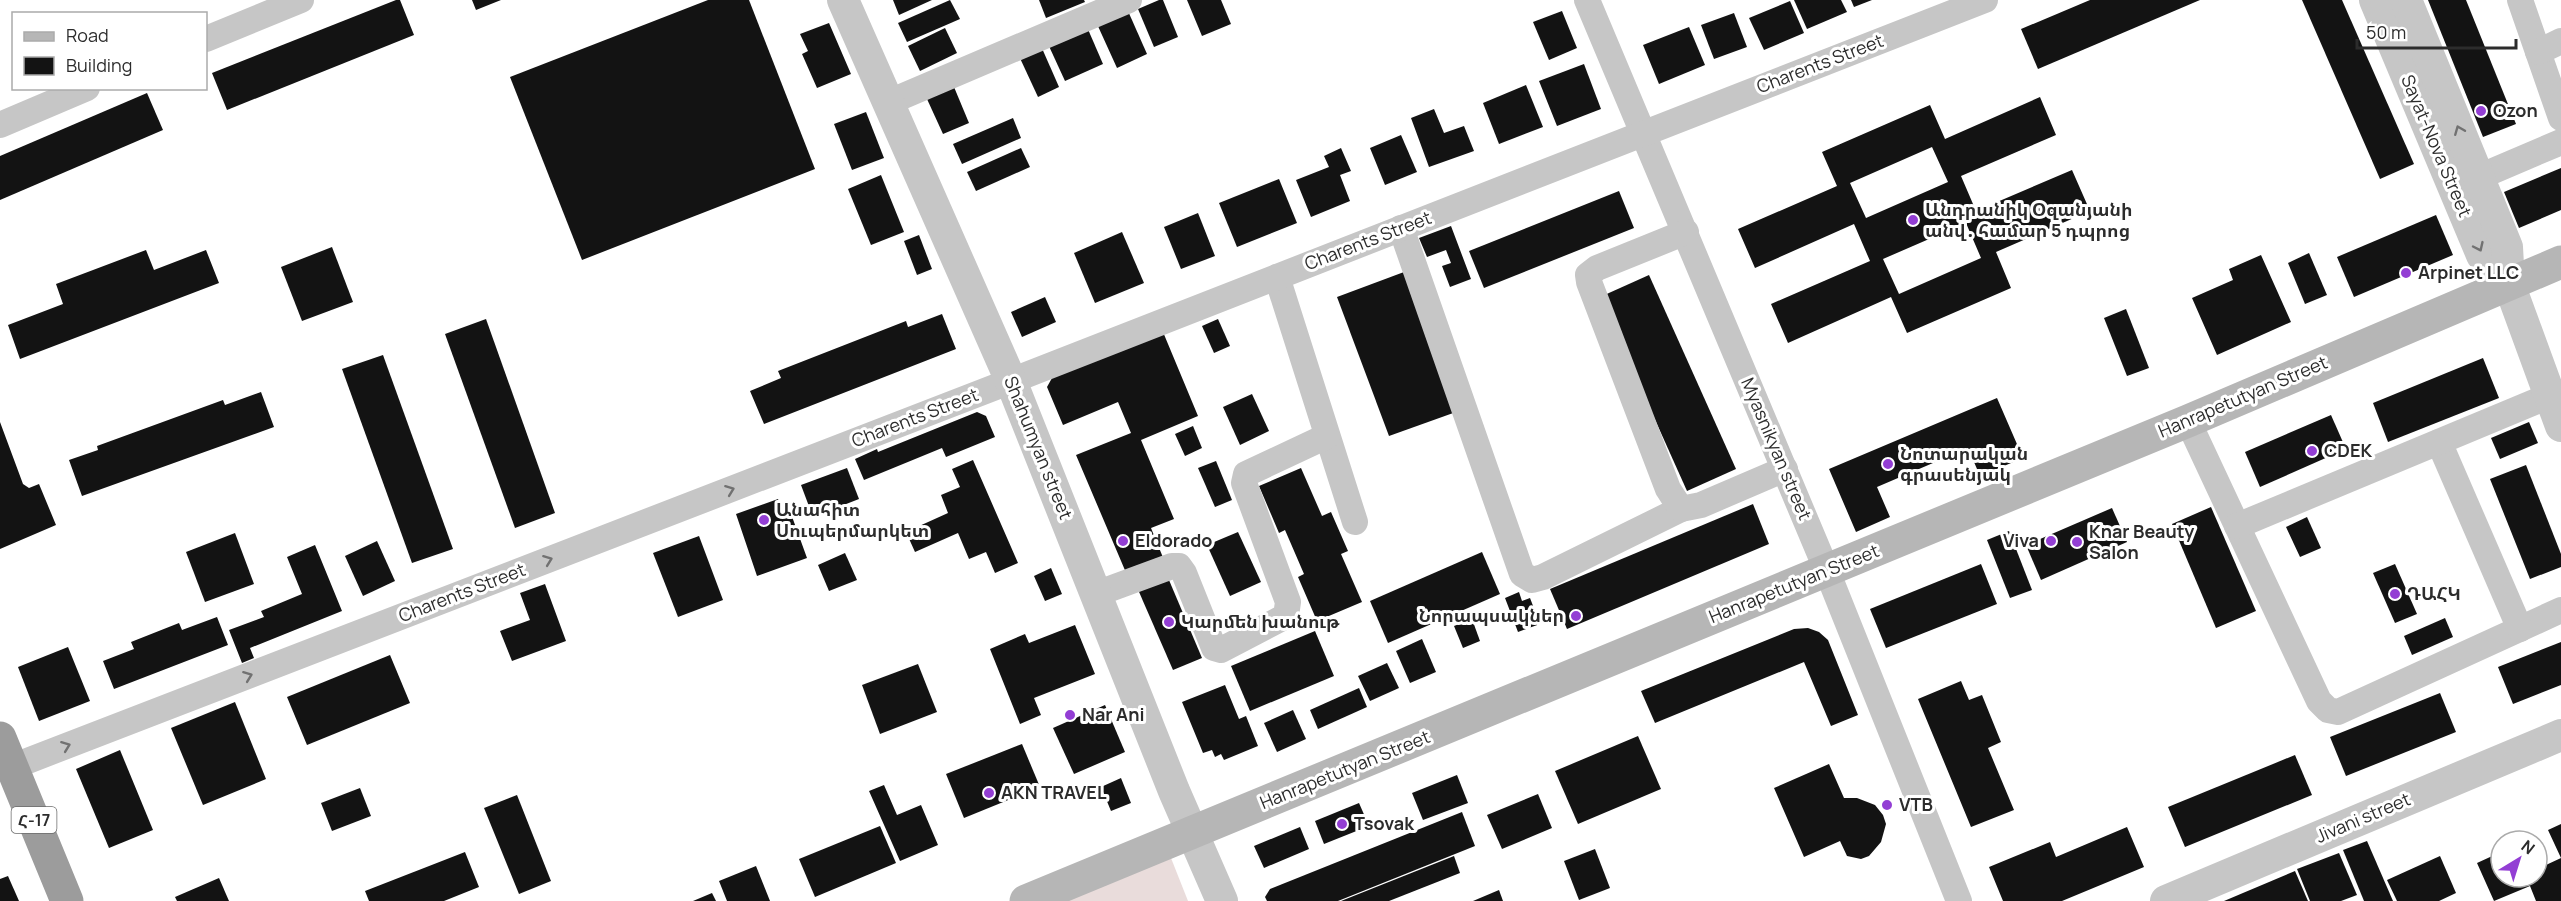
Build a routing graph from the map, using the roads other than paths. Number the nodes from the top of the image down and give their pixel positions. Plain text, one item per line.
1 (301, 0) edge
2 (843, 0) edge
3 (1129, 0) edge
4 (1587, 0) edge
5 (1985, 0) edge
6 (2375, 0) edge
7 (2406, 0) edge
8 (2520, 0) edge
9 (207, 39) edge
10 (2549, 47) edge
11 (2418, 65) junction
12 (82, 90) edge
13 (887, 103) junction
14 (2561, 118) edge
15 (0, 125) edge
16 (1644, 133) junction
17 (2561, 142) edge
18 (2479, 177) junction
19 (1401, 228) junction
20 (1686, 232) junction
21 (2561, 262) edge
22 (1277, 277) junction
23 (2509, 284) junction
24 (1011, 381) junction
25 (2549, 396) junction
26 (2188, 421) junction
27 (2561, 426) edge
28 (1327, 436) junction
29 (2439, 442) junction
30 (1785, 469) junction
31 (1681, 509) junction
32 (1355, 522) dead end
33 (2237, 526) junction
34 (1827, 571) junction
35 (1096, 594) junction
36 (2561, 610) edge
37 (2520, 629) junction
38 (2561, 735) edge
39 (6, 753) edge
40 (1192, 832) junction
41 (67, 901) edge
42 (1026, 901) edge
43 (1221, 901) edge
44 (1959, 901) edge
45 (2166, 901) edge

1 - 9 street
2 - 13 street, Shahumyan street
3 - 13 street
4 - 16 street, Myasnikyan street
5 - 16 street, Charents Street
6 - 11 street, Sayat-Nova Street
7 - 11 street, Sayat-Nova Street
8 - 10 street
10 - 14 street
18 -> 11 street, Sayat-Nova Street
11 -> 23 street, Sayat-Nova Street
12 - 15 street
13 - 24 street, Shahumyan street
16 - 19 street, Charents Street
16 - 20 street, Myasnikyan street
17 - 18 street
18 - 23 street, Sayat-Nova Street
19 - 22 street, Charents Street
19 - 31 street
20 - 30 street, Myasnikyan street
20 - 31 street
21 - 23 main road, Hanrapetutyan Street
22 - 24 street, Charents Street
22 - 28 street
23 - 25 street, Sayat-Nova Street
23 - 26 main road, Hanrapetutyan Street
24 - 35 street, Shahumyan street
39 -> 24 street, Charents Street
25 - 27 street, Sayat-Nova Street
25 - 29 street
26 - 33 street
26 - 34 main road, Hanrapetutyan Street
28 - 32 street
28 - 35 street
29 - 33 street
29 - 37 street
30 - 31 street
30 - 34 street, Myasnikyan street
33 - 37 street
34 - 40 main road, Hanrapetutyan Street
34 - 44 street, Myasnikyan street
35 - 40 street, Shahumyan street
36 - 37 street
38 - 45 street, Jivani street
39 - 41 highway, Հ-17
40 - 42 main road, Hanrapetutyan Street
40 - 43 street, Shahumyan street

